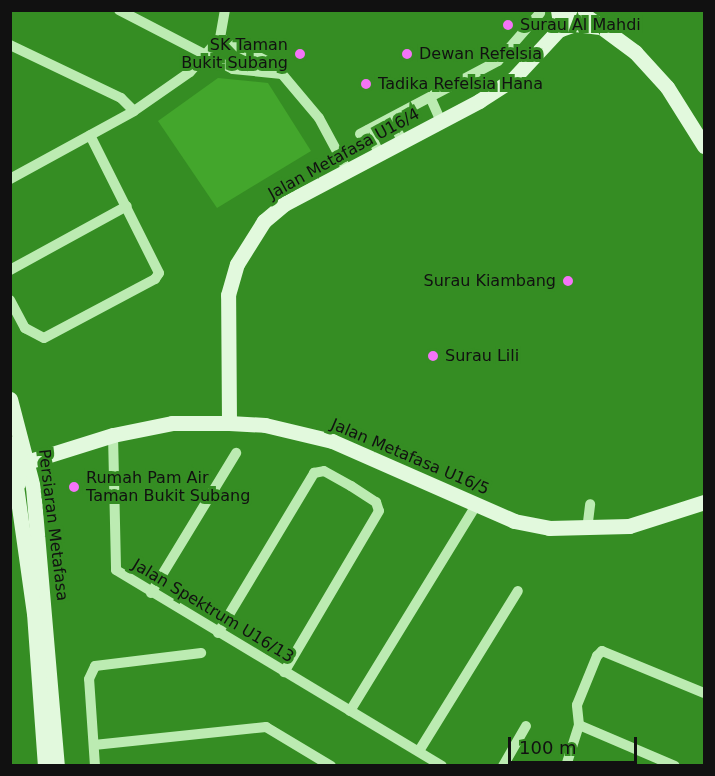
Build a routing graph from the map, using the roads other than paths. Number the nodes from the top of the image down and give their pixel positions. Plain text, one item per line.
1 (119, 10) edge
2 (225, 10) edge
3 (558, 10) edge
4 (578, 10) edge
5 (540, 13) dead end
6 (603, 27) junction
7 (561, 29) junction
8 (220, 38) junction
9 (10, 45) edge
10 (514, 45) junction
11 (242, 49) junction
12 (207, 54) junction
13 (532, 62) junction
14 (233, 69) junction
15 (282, 74) junction
16 (431, 99) junction
17 (134, 111) junction
18 (392, 118) junction
19 (441, 121) junction
20 (90, 135) junction
21 (402, 141) junction
22 (705, 146) edge
23 (379, 153) junction
24 (347, 170) junction
25 (10, 179) edge
26 (127, 206) junction
27 (10, 270) edge
28 (10, 300) edge
29 (10, 399) edge
30 (229, 423) junction
31 (113, 435) junction
32 (18, 443) edge
33 (236, 453) dead end
34 (50, 455) junction
35 (30, 461) junction
36 (26, 485) junction
37 (705, 502) edge
38 (590, 504) dead end
39 (476, 505) junction
40 (587, 530) junction
41 (518, 591) dead end
42 (152, 593) junction
43 (218, 633) junction
44 (201, 653) dead end
45 (284, 672) junction
46 (705, 693) edge
47 (350, 711) junction
48 (579, 725) junction
49 (526, 726) dead end
50 (94, 744) junction
51 (419, 752) junction
52 (45, 765) edge
53 (57, 765) edge
54 (94, 765) edge
55 (331, 765) edge
56 (442, 765) edge
57 (503, 765) edge
58 (566, 765) edge
59 (675, 765) edge

1 - 12 street
2 - 8 street
3 - 7 street
4 - 6 street
4 - 7 street, Jalan Metafasa U16/4
5 - 10 street, Jalan Metafasa U16/4
6 - 7 street
6 - 22 street
7 - 13 street, Jalan Metafasa U16/4
8 - 11 street
8 - 12 street
9 - 17 street
10 - 13 street
10 - 16 street, Jalan Metafasa U16/4
11 - 14 street
11 - 15 street
12 - 14 street
12 - 17 street
13 - 19 street, Jalan Metafasa U16/4
14 - 15 street
15 - 24 street
16 - 18 street, Jalan Metafasa U16/4
16 - 19 street
17 - 20 street
18 - 21 street
18 - 23 street, Jalan Metafasa U16/4
19 - 21 street, Jalan Metafasa U16/4
20 - 25 street
20 - 26 street
21 - 23 street, Jalan Metafasa U16/4
23 - 24 street, Jalan Metafasa U16/4
24 - 30 street, Jalan Metafasa U16/4
26 - 27 street
26 - 28 street
29 - 32 street, Persiaran Metafasa
30 - 31 street, Jalan Metafasa U16/5
30 - 39 street, Jalan Metafasa U16/5
31 - 34 street, Jalan Metafasa U16/5
31 - 42 street, Jalan Spektrum U16/13
32 - 34 street
32 - 35 street, Persiaran Metafasa
32 - 36 street, Persiaran Metafasa
33 - 42 street
34 - 35 street, Jalan Metafasa U16/5
34 - 36 street
35 - 36 street
36 - 52 street, Persiaran Metafasa
36 - 53 street, Persiaran Metafasa
37 - 40 street, Jalan Metafasa U16/5
38 - 40 street
39 - 40 street, Jalan Metafasa U16/5
39 - 47 street
41 - 51 street
42 - 43 street, Jalan Spektrum U16/13
43 - 45 street, Jalan Spektrum U16/13
43 - 45 street
44 - 50 street
45 - 47 street, Jalan Spektrum U16/13
46 - 48 street
47 - 51 street, Jalan Spektrum U16/13
48 - 58 street
48 - 59 street
49 - 57 street
50 - 54 street
50 - 55 street
51 - 56 street, Jalan Spektrum U16/13

